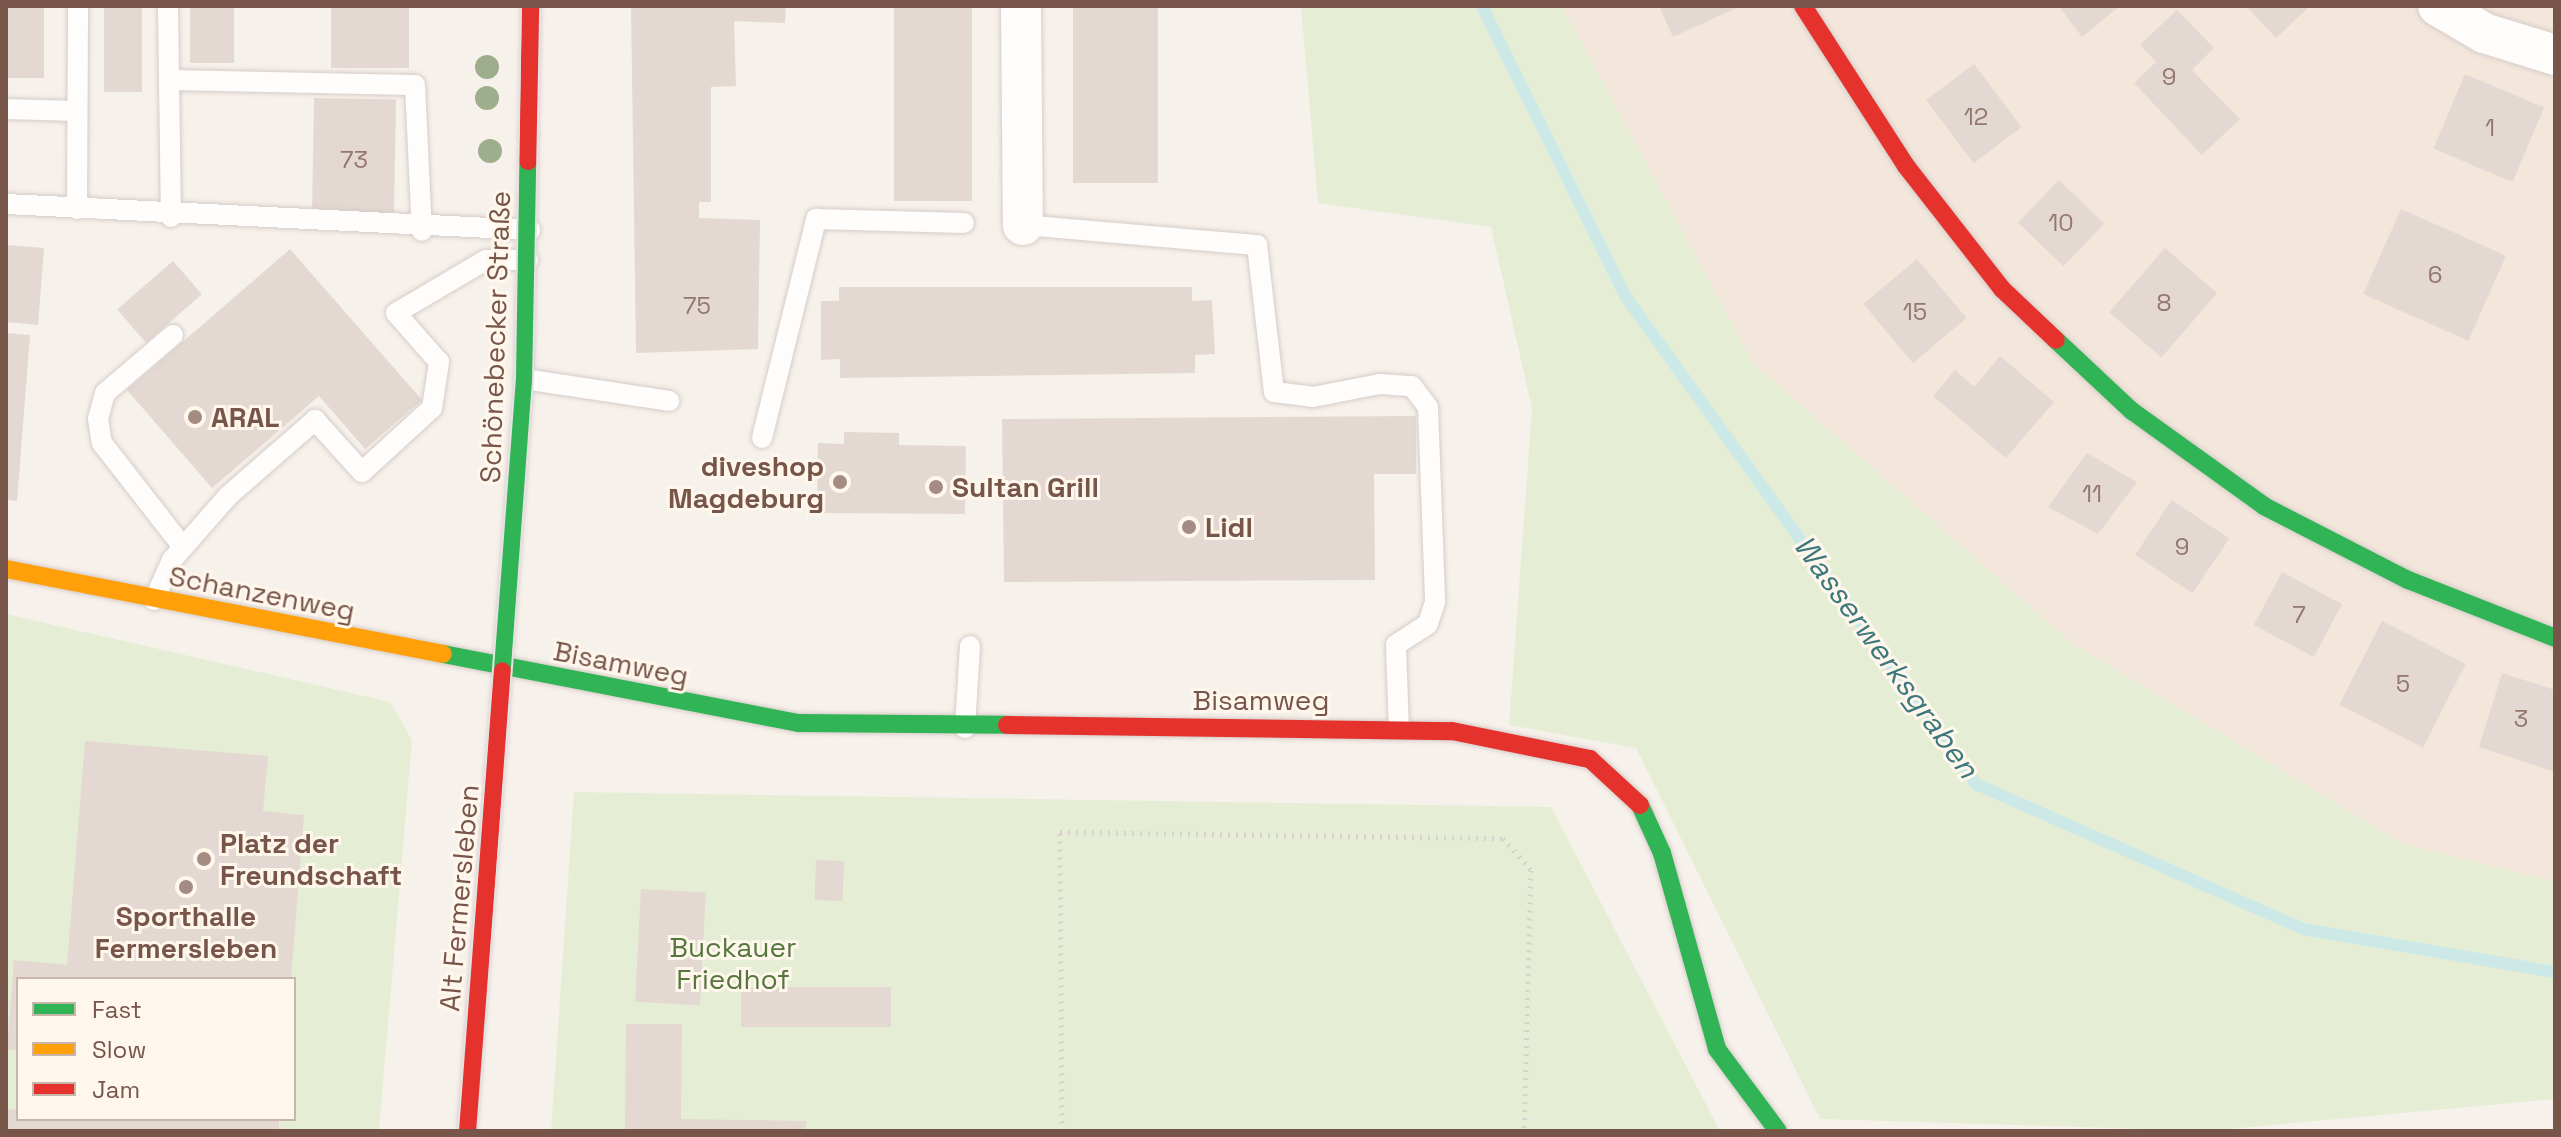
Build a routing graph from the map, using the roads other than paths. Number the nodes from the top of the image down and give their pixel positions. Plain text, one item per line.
1 (78, 6) edge
2 (168, 6) edge
3 (531, 6) edge
4 (1021, 6) edge
5 (1803, 6) edge
6 (2438, 6) edge
7 (2555, 55) edge
8 (169, 80) junction
9 (6, 109) edge
10 (77, 111) junction
11 (6, 204) edge
12 (77, 209) junction
13 (171, 217) junction
14 (964, 223) dead end
15 (1023, 225) joint
16 (530, 230) junction
17 (422, 231) junction
18 (528, 260) junction
19 (173, 335) dead end
20 (524, 379) junction
21 (669, 401) dead end
22 (762, 438) dead end
23 (183, 547) junction
24 (6, 569) edge
25 (154, 600) junction
26 (2555, 638) edge
27 (970, 646) dead end
28 (507, 670) junction
29 (965, 728) junction
30 (1399, 729) junction
31 (467, 1131) edge
32 (1778, 1131) edge

1 - 10 lane
2 - 8 lane
3 - 16 street, Schönebecker Straße
4 - 15 street
5 - 26 street
6 - 7 street
8 - 13 lane
8 - 17 lane
9 - 10 lane
10 - 12 lane
11 - 12 lane
12 - 13 lane
13 - 17 lane
14 - 22 lane
15 - 30 lane
16 - 17 lane
16 - 18 street, Schönebecker Straße
18 - 20 street, Schönebecker Straße
18 - 23 lane
19 - 23 lane
20 - 21 lane
20 - 28 street, Schönebecker Straße
23 - 25 lane
24 - 25 street, Schanzenweg
25 - 28 street, Schanzenweg
27 - 29 lane
28 - 29 street, Bisamweg
28 - 31 street, Alt Fermersleben
29 - 30 street, Bisamweg
30 - 32 street, Bisamweg

